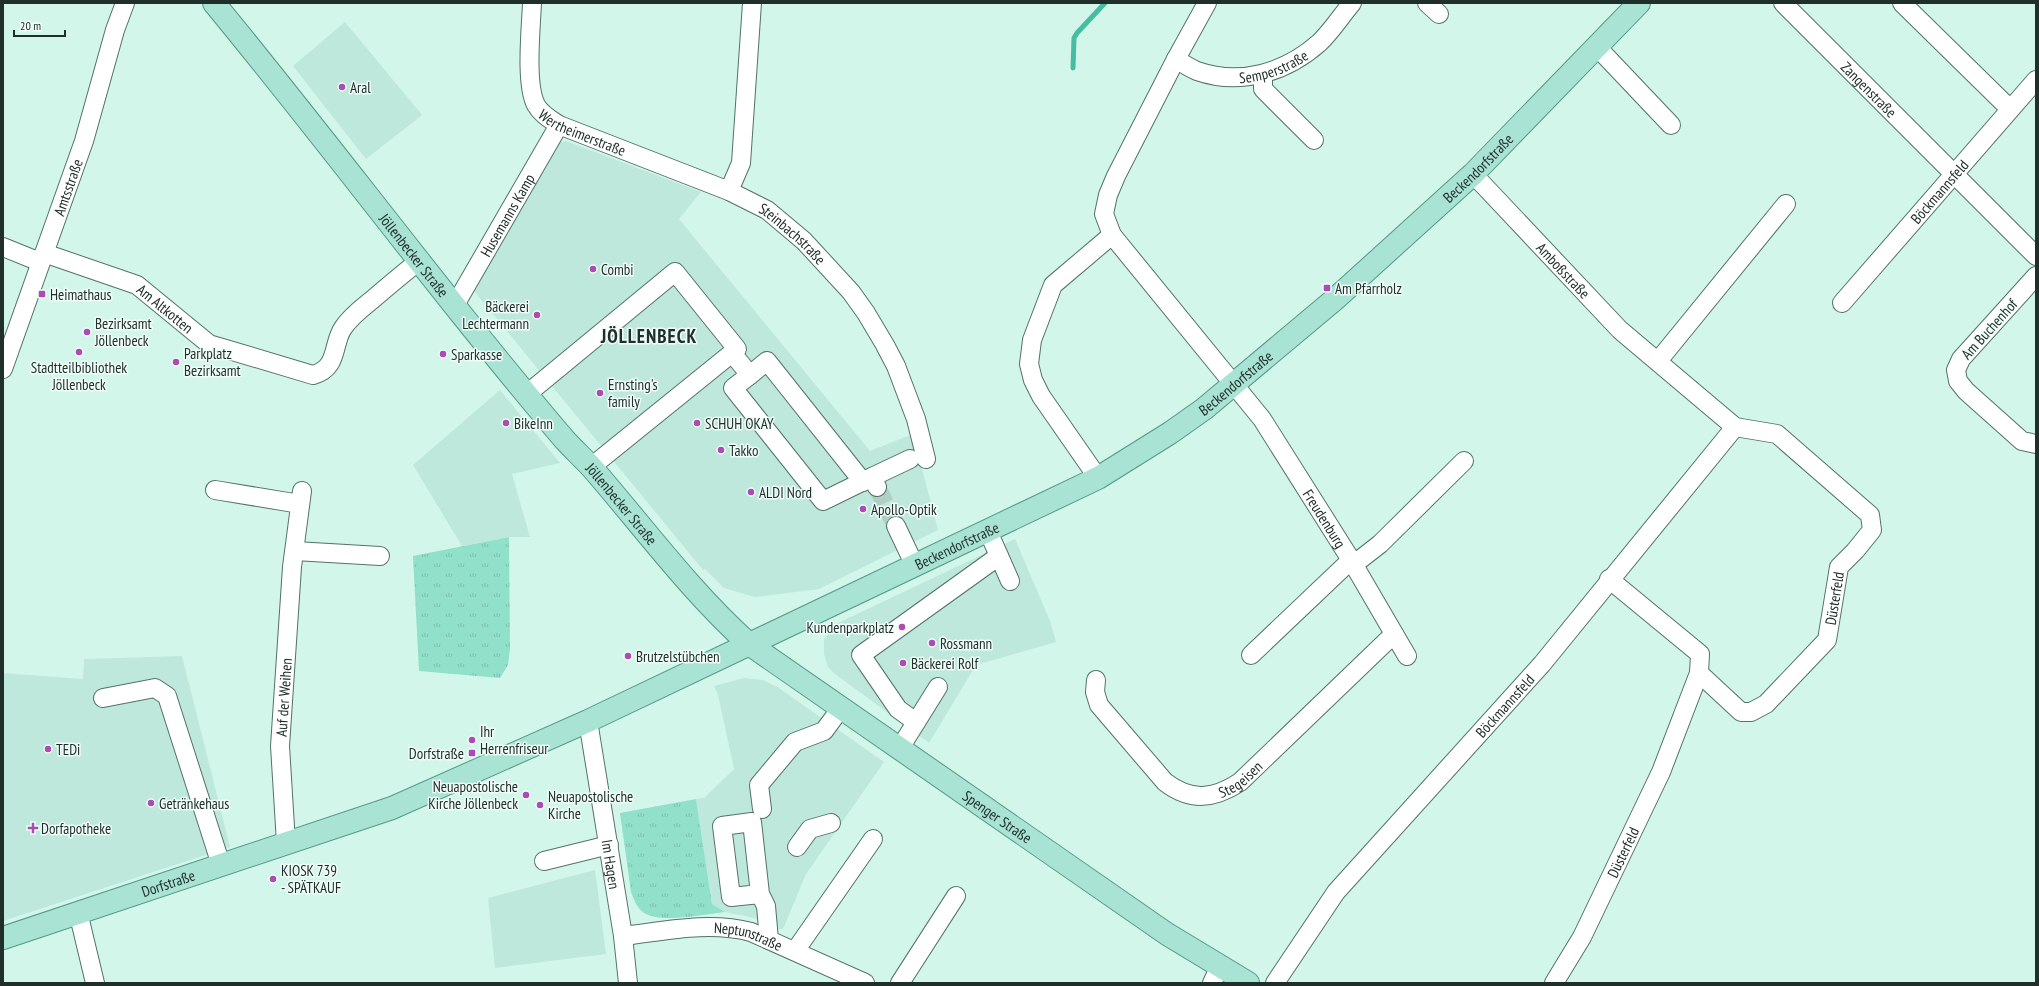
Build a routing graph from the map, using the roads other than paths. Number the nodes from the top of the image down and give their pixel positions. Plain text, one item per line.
1 (125, 3) edge
2 (214, 3) edge
3 (532, 3) edge
4 (752, 3) edge
5 (1207, 3) edge
6 (1352, 3) edge
7 (1639, 3) edge
8 (1783, 3) edge
9 (1902, 3) edge
10 (1597, 47) junction
11 (1176, 59) junction
12 (1263, 75) junction
13 (2036, 80) edge
14 (2010, 109) junction
15 (559, 125) junction
16 (1671, 125) dead end
17 (1314, 140) dead end
18 (1473, 174) junction
19 (1955, 175) junction
20 (729, 191) junction
21 (1786, 204) dead end
22 (1112, 235) junction
23 (3, 247) edge
24 (2036, 256) edge
25 (42, 257) junction
26 (420, 260) junction
27 (2036, 276) edge
28 (1842, 303) dead end
29 (455, 305) junction
30 (735, 351) junction
31 (1658, 361) junction
32 (3, 368) edge
33 (750, 375) junction
34 (1235, 385) junction
35 (526, 394) junction
36 (1734, 427) junction
37 (2036, 444) edge
38 (1464, 461) dead end
39 (591, 467) junction
40 (1098, 478) junction
41 (870, 482) junction
42 (215, 490) dead end
43 (896, 526) tunnel mouth
44 (988, 531) junction
45 (294, 551) junction
46 (380, 556) dead end
47 (999, 556) junction
48 (1352, 563) junction
49 (915, 566) junction
50 (1609, 579) junction
51 (1010, 581) dead end
52 (1394, 634) junction
53 (749, 644) junction
54 (1251, 655) dead end
55 (1407, 656) dead end
56 (1698, 673) junction
57 (1096, 680) dead end
58 (938, 687) dead end
59 (103, 698) dead end
60 (841, 708) junction
61 (588, 721) junction
62 (916, 722) junction
63 (900, 748) junction
64 (762, 809) dead end
65 (831, 823) dead end
66 (873, 839) dead end
67 (286, 843) junction
68 (609, 845) junction
69 (797, 847) dead end
70 (544, 861) dead end
71 (221, 865) junction
72 (760, 894) dead end
73 (956, 896) dead end
74 (78, 912) junction
75 (623, 936) junction
76 (3, 938) edge
77 (768, 940) junction
78 (795, 951) junction
79 (1216, 975) edge
80 (95, 983) edge
81 (628, 983) edge
82 (865, 983) edge
83 (900, 983) edge
84 (1248, 983) edge
85 (1275, 983) edge
86 (1554, 983) edge

1 - 25 street, Amtsstraße
2 - 26 main road, Jöllenbecker Straße
3 - 15 street, Wertheimerstraße
4 - 20 street
5 - 11 street
6 - 12 street, Semperstraße
7 - 10 main road, Beckendorfstraße
8 - 19 street, Zangenstraße
9 - 14 street
10 - 16 street
10 - 18 main road, Beckendorfstraße
11 - 12 street, Semperstraße
11 - 22 street
12 - 17 street
13 - 14 street, Böckmannsfeld
14 - 19 street, Böckmannsfeld
15 - 20 street, Wertheimerstraße
15 - 29 street, Husemanns Kamp
18 - 31 street, Amboßstraße
18 - 34 main road, Beckendorfstraße
19 - 24 street
19 - 28 street, Böckmannsfeld
20 - 41 street, Steinbachstraße
21 - 31 street
22 - 34 street
22 - 40 street
23 - 25 street
25 - 26 street, Am Altkotten
25 - 32 street, Amtsstraße
26 - 29 main road, Jöllenbecker Straße
27 - 37 street, Am Buchenhof
29 - 35 main road, Jöllenbecker Straße
30 - 33 street
30 - 35 street
30 - 39 street
31 - 36 street, Amboßstraße
33 - 41 street
33 - 41 street
34 - 40 main road, Beckendorfstraße
34 - 48 street, Freudenburg
35 - 39 main road, Jöllenbecker Straße
36 - 50 street, Böckmannsfeld
36 - 56 street, Düsterfeld
38 - 48 street
39 - 53 main road, Jöllenbecker Straße
40 - 44 main road, Beckendorfstraße
42 - 45 street, Auf der Weihen
43 - 49 street
44 - 47 street
44 - 49 main road, Beckendorfstraße
45 - 46 street
45 - 67 street, Auf der Weihen
47 - 51 street
47 - 62 street
48 - 52 street, Freudenburg
48 - 54 street
49 - 53 main road, Beckendorfstraße
50 - 56 street, Düsterfeld
50 - 85 street, Böckmannsfeld
52 - 55 street, Freudenburg
52 - 57 street, Stegeisen
53 - 60 main road, Spenger Straße
53 - 61 main road, Dorfstraße
56 - 86 street, Düsterfeld
58 - 62 street
59 - 71 street
60 - 63 main road, Spenger Straße
60 - 64 street
61 - 67 main road, Dorfstraße
61 - 68 street, Im Hagen
62 - 63 street
63 - 79 main road, Spenger Straße
65 - 69 street
66 - 78 street
67 - 71 main road, Dorfstraße
68 - 70 street
68 - 75 street, Im Hagen
71 - 74 main road, Dorfstraße
72 - 77 street
73 - 83 street
74 - 76 main road, Dorfstraße
74 - 80 street
75 - 77 street, Neptunstraße
75 - 81 street, Im Hagen
77 - 78 street, Neptunstraße
78 - 82 street, Neptunstraße
79 - 84 main road, Spenger Straße

